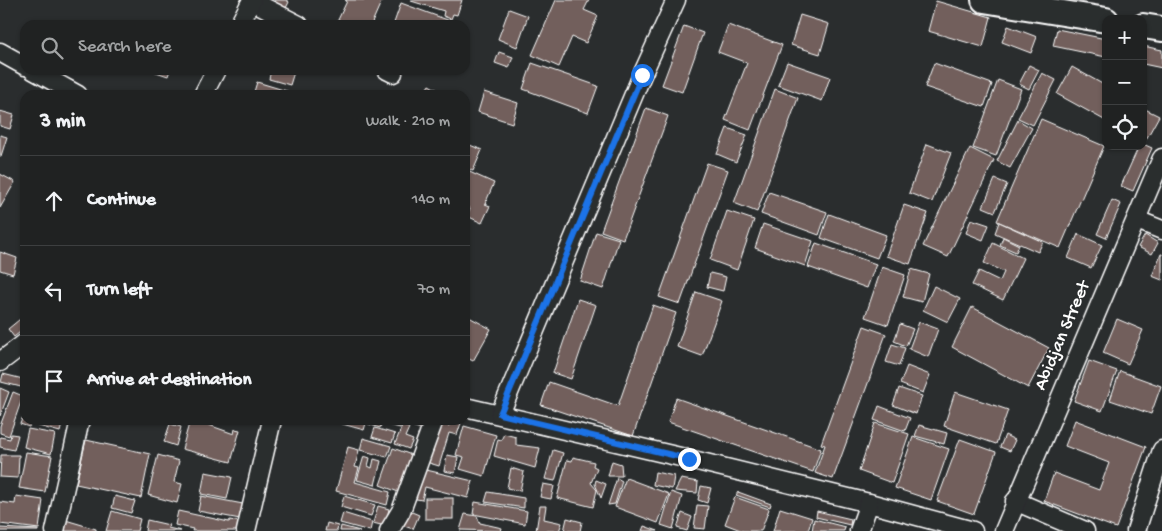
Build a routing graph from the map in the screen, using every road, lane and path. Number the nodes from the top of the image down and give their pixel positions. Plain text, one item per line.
1 (252, 0) edge
2 (676, 0) edge
3 (984, 0) edge
4 (1102, 19) edge
5 (242, 20) edge
6 (290, 20) edge
7 (1147, 27) edge
8 (1162, 29) edge
9 (0, 52) edge
10 (20, 63) edge
11 (42, 75) edge
12 (213, 75) edge
13 (69, 90) edge
14 (206, 90) edge
15 (1162, 158) edge
16 (1137, 220) junction
17 (1162, 230) edge
18 (20, 347) edge
19 (0, 362) edge
20 (470, 408) edge
21 (500, 414) junction
22 (79, 425) edge
23 (271, 425) edge
24 (432, 425) edge
25 (1162, 450) edge
26 (1015, 501) junction
27 (869, 504) junction
28 (55, 531) edge
29 (246, 531) edge
30 (389, 531) edge
31 (859, 531) edge
32 (973, 531) edge
33 (1004, 531) edge
34 (1085, 531) edge
35 (1136, 531) edge

1 - 5 street
1 - 6 street
2 - 21 street
3 - 4 street
7 - 8 street
9 - 10 street
11 - 13 street
12 - 14 street
15 - 16 street, Abidjan Street
16 - 17 street
16 - 26 street, Abidjan Street
18 - 19 street
20 - 21 street
21 - 27 street
22 - 28 street
23 - 29 street
24 - 30 street
25 - 35 street
26 - 33 street, Abidjan Street
26 - 34 street
27 - 31 street
27 - 32 street

